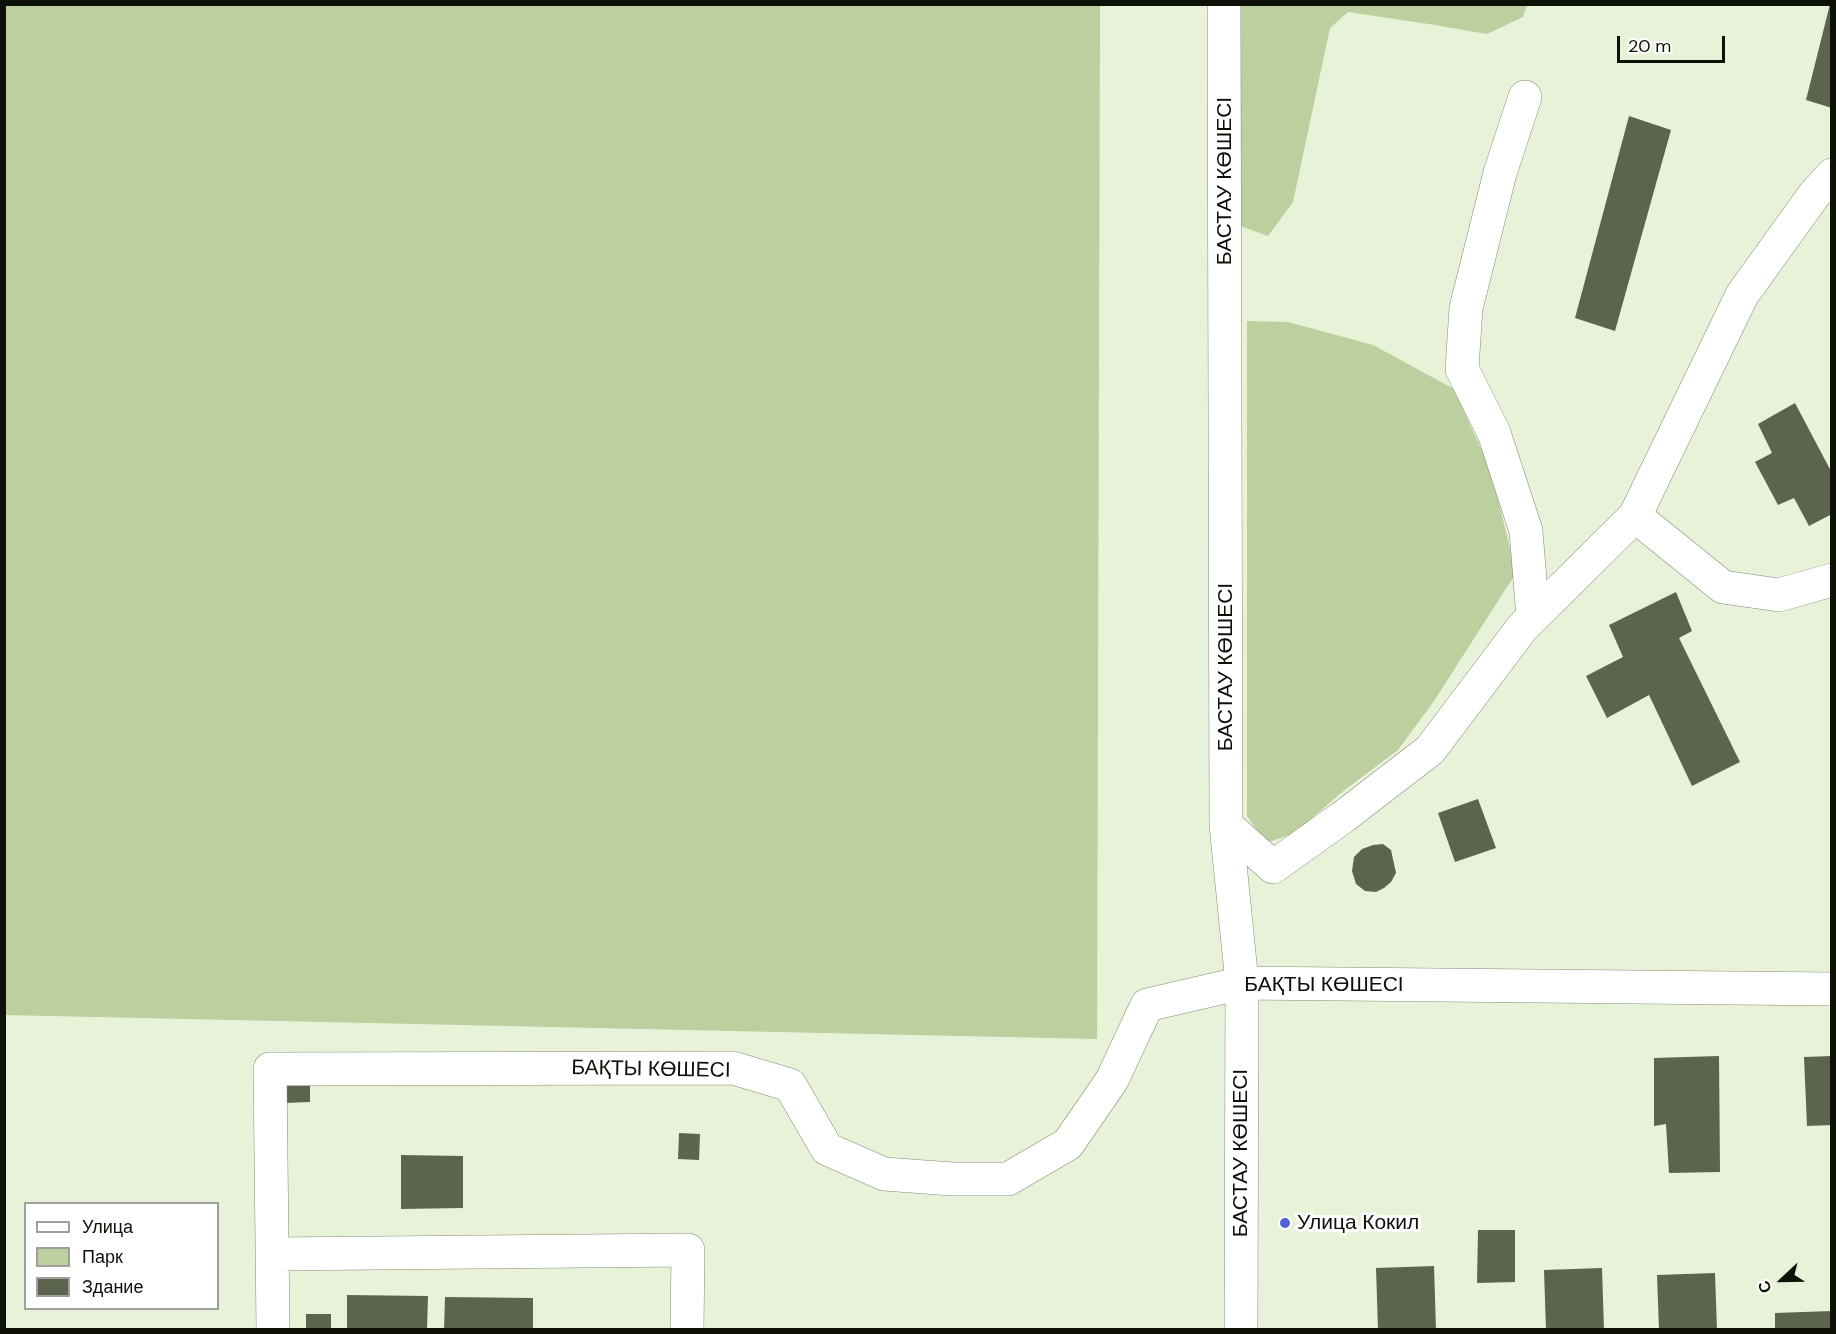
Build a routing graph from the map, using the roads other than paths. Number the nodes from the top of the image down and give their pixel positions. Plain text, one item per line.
1 (1224, 4) edge
2 (1525, 97) dead end
3 (1832, 175) edge
4 (1635, 516) junction
5 (1832, 580) edge
6 (1533, 617) junction
7 (1226, 825) junction
8 (1242, 983) junction
9 (1832, 989) edge
10 (274, 1254) junction
11 (273, 1329) edge
12 (687, 1329) edge
13 (1241, 1329) edge

1 - 7 street, БАСТАУ КӨШЕСІ
2 - 6 street
3 - 4 street
4 - 5 street
4 - 6 street
6 - 7 street
7 - 8 street, БАСТАУ КӨШЕСІ
8 - 9 street, БАҚТЫ КӨШЕСІ
8 - 10 street, БАҚТЫ КӨШЕСІ
8 - 13 street, БАСТАУ КӨШЕСІ
10 - 11 street
10 - 12 street

